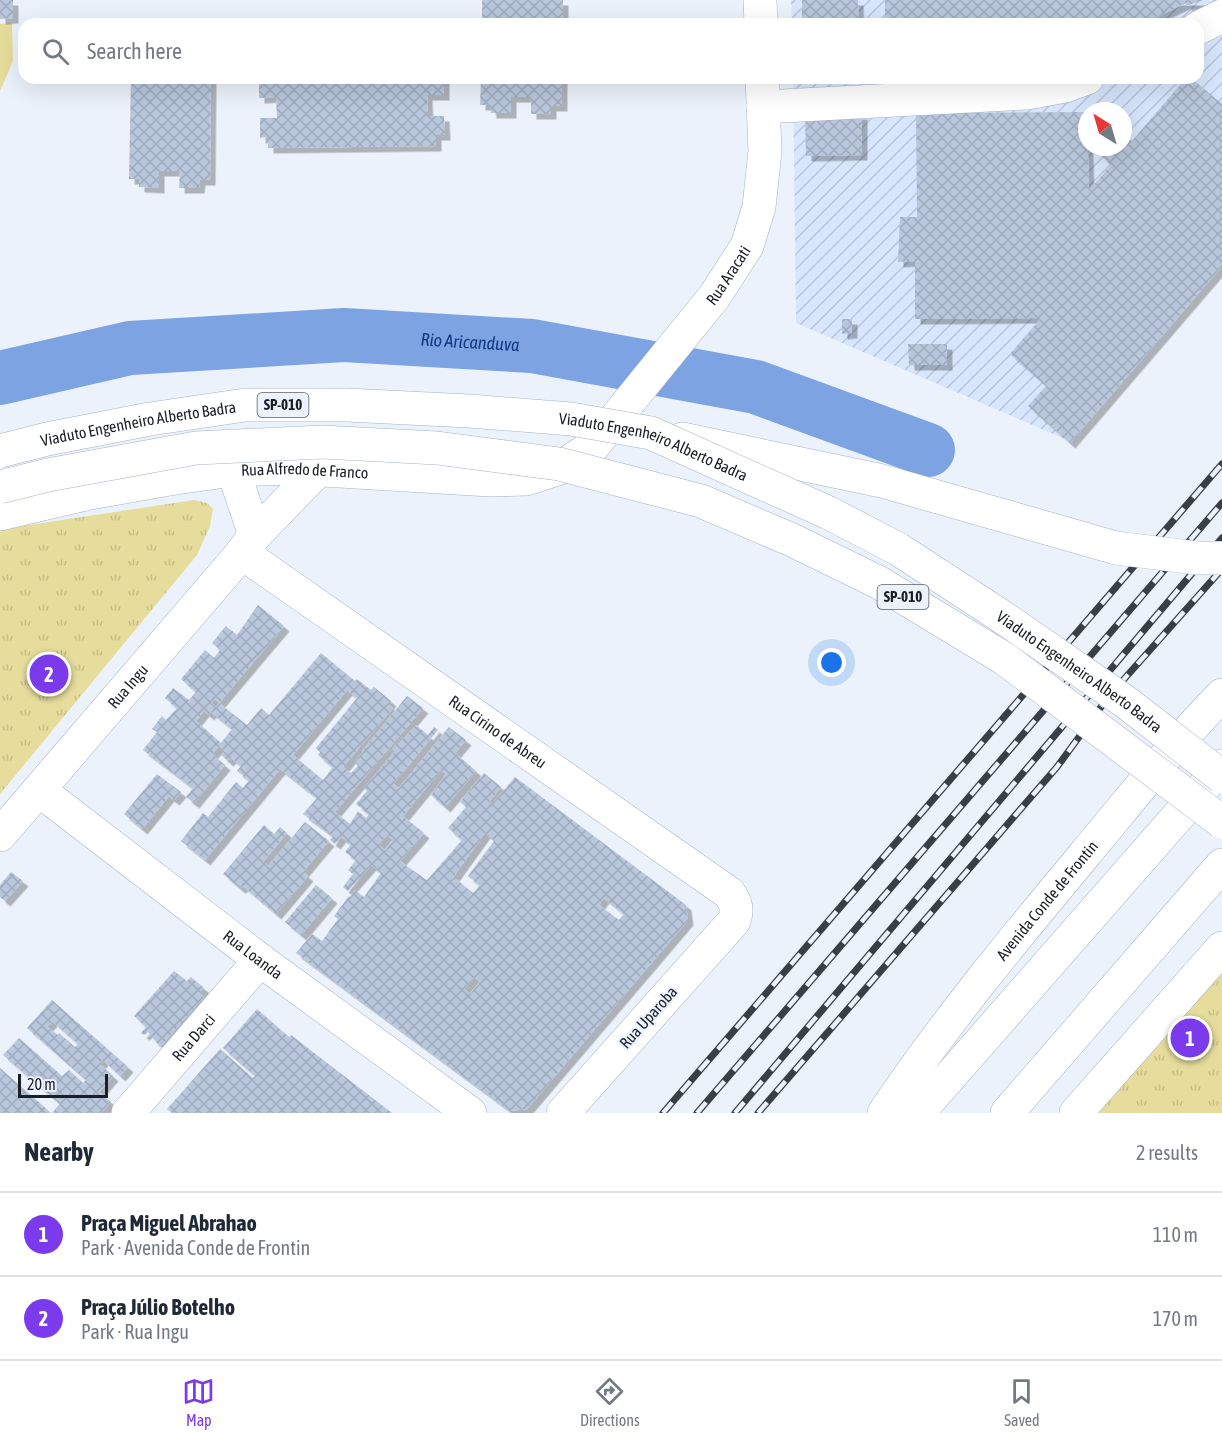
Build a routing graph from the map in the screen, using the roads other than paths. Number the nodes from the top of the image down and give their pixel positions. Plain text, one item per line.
1 (760, 0) edge
2 (1222, 16) edge
3 (761, 18) edge
4 (1204, 25) edge
5 (1070, 84) edge
6 (763, 92) edge
7 (651, 433) junction
8 (599, 437) joint
9 (0, 450) edge
10 (233, 470) junction
11 (318, 470) junction
12 (5, 504) edge
13 (248, 544) junction
14 (1222, 558) edge
15 (1222, 695) edge
16 (1222, 766) edge
17 (1222, 777) edge
18 (39, 790) junction
19 (1222, 822) edge
20 (0, 836) edge
21 (1222, 865) edge
22 (734, 921) joint
23 (1222, 948) edge
24 (260, 960) junction
25 (128, 1113) edge
26 (470, 1113) edge
27 (563, 1113) edge
28 (884, 1113) edge
29 (918, 1113) edge
30 (1007, 1113) edge
31 (1076, 1113) edge

1 - 3 main road
2 - 4 main road
5 - 6 main road
6 - 8 main road, Rua Aracati
7 - 9 main road, Viaduto Engenheiro Alberto Badra / SP-010, bridge
7 - 14 main road, bridge
7 - 17 main road, Viaduto Engenheiro Alberto Badra / SP-010, bridge
8 - 11 main road, Rua Alfredo de Franco
9 - 12 main road
10 - 11 main road, Rua Alfredo de Franco
10 - 12 main road, Rua Alfredo de Franco
10 - 13 main road
11 - 13 main road, Rua Ingu
12 - 19 main road, Viaduto Engenheiro Alberto Badra / SP-010, bridge
13 - 18 main road, Rua Ingu
13 - 22 main road, Rua Cirino de Abreu
15 - 28 main road, Avenida Conde de Frontin
16 - 29 main road
18 - 20 main road, Rua Ingu
18 - 24 main road, Rua Loanda
21 - 30 main road
22 - 27 main road, Rua Uparoba
23 - 31 main road
24 - 25 main road, Rua Darci
24 - 26 main road, Rua Loanda

